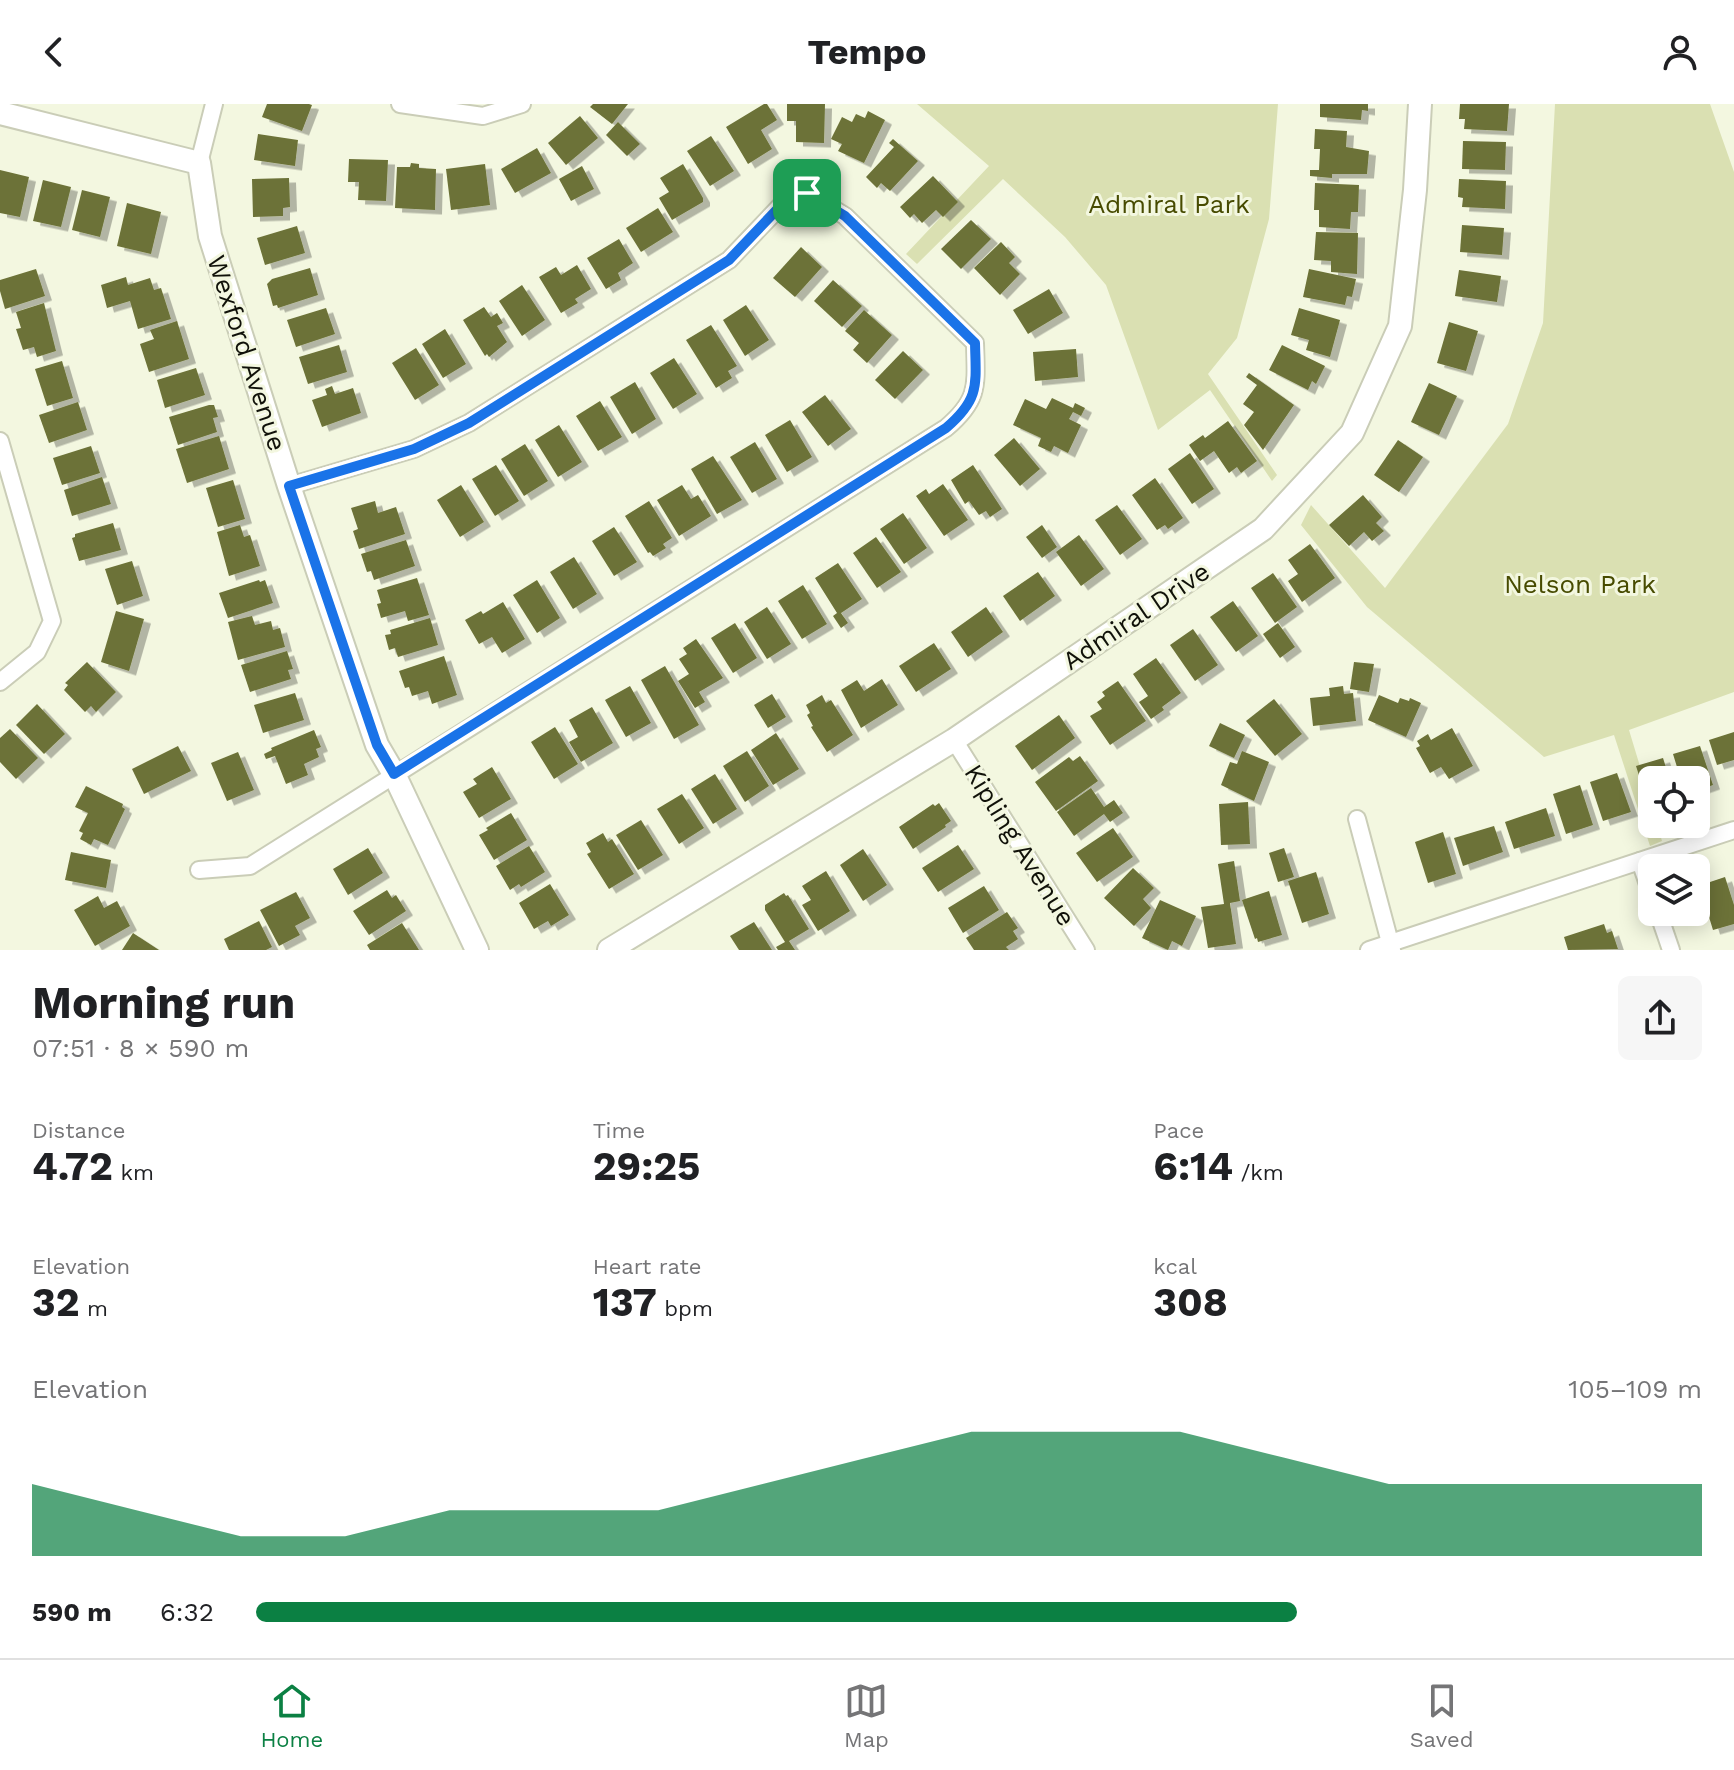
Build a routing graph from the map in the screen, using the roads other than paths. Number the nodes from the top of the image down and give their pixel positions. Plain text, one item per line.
1 (214, 104) edge
2 (400, 104) edge
3 (522, 104) edge
4 (1420, 104) edge
5 (0, 113) edge
6 (199, 163) junction
7 (0, 441) edge
8 (289, 486) junction
9 (0, 682) edge
10 (954, 740) junction
11 (394, 774) junction
12 (1357, 819) dead end
13 (1734, 830) edge
14 (1661, 854) edge
15 (1638, 862) edge
16 (199, 870) dead end
17 (1663, 926) edge
18 (1391, 946) edge
19 (477, 950) edge
20 (609, 950) edge
21 (1086, 950) edge
22 (1369, 950) edge
23 (1671, 950) edge

1 - 6 street, Wexford Avenue
2 - 3 street
4 - 10 street, Admiral Drive
5 - 6 street
6 - 8 street, Wexford Avenue
7 - 9 street
8 - 11 street, Wexford Avenue
8 - 11 street
10 - 20 street, Admiral Drive
10 - 21 street, Kipling Avenue
11 - 16 street
11 - 19 street, Wexford Avenue
12 - 18 street
13 - 14 street
15 - 18 street
17 - 23 street
18 - 22 street

